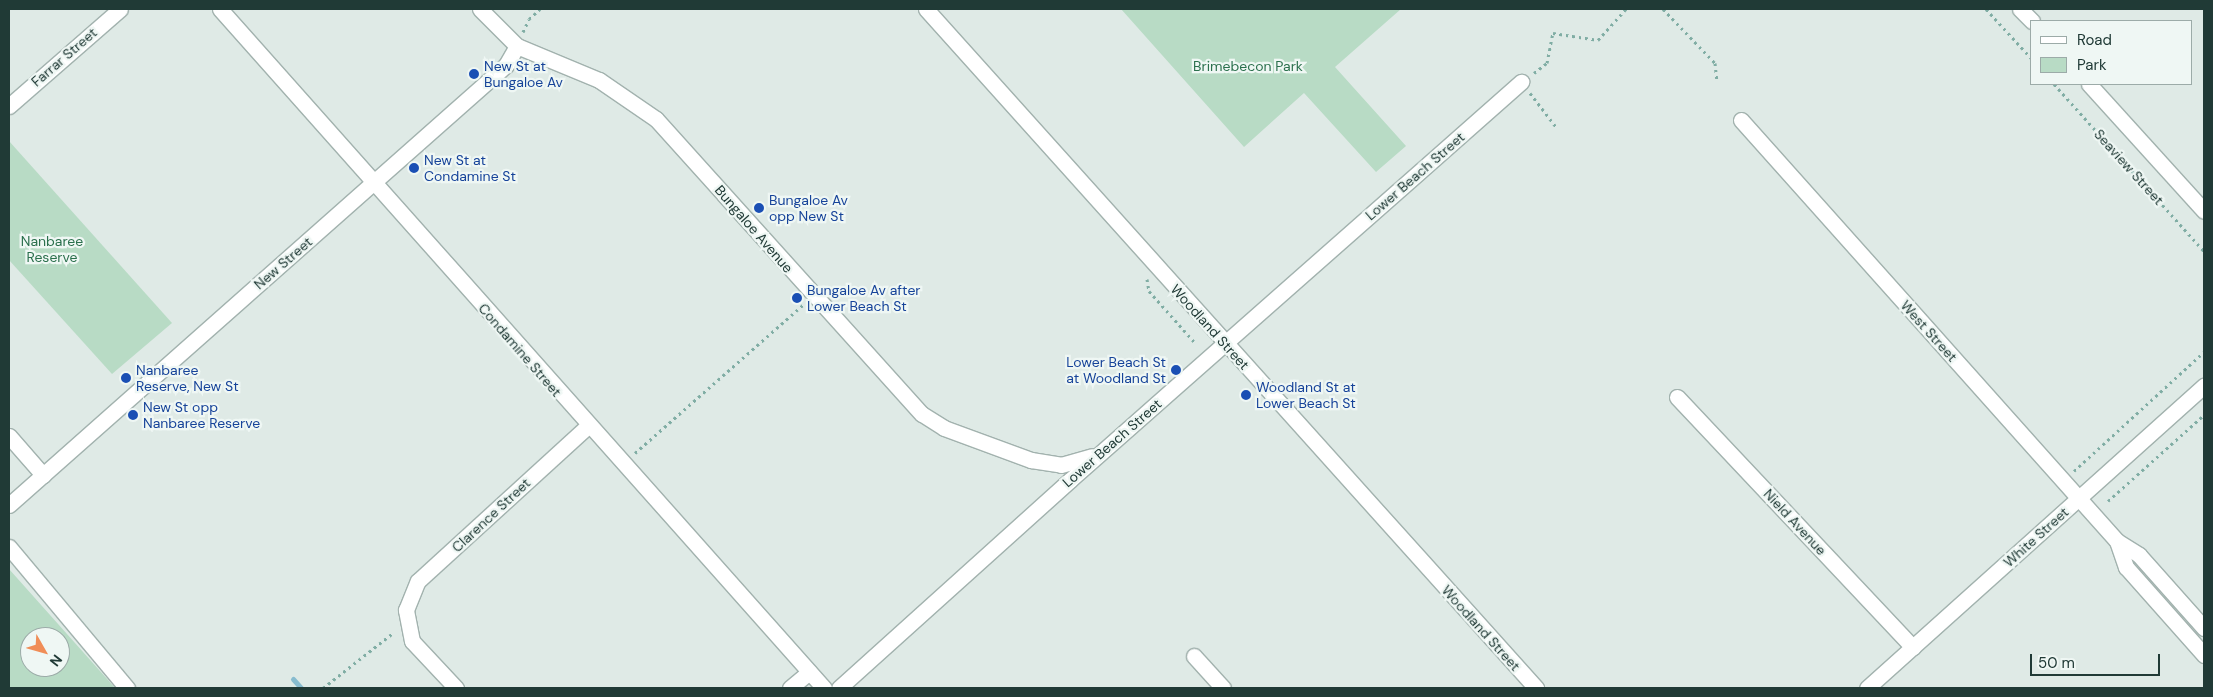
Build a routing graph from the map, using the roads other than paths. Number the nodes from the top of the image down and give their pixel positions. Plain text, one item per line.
1 (120, 9) edge
2 (220, 9) edge
3 (480, 9) edge
4 (926, 9) edge
5 (2020, 9) edge
6 (2031, 20) edge
7 (517, 46) junction
8 (1521, 82) road end
9 (2090, 85) edge
10 (9, 106) edge
11 (1741, 120) dead end
12 (374, 184) junction
13 (2204, 211) edge
14 (1225, 343) junction
15 (2204, 386) edge
16 (1677, 397) dead end
17 (588, 426) junction
18 (9, 436) edge
19 (1106, 449) junction
20 (43, 475) junction
21 (2079, 499) junction
22 (9, 505) edge
23 (2117, 541) junction
24 (9, 547) edge
25 (2204, 628) edge
26 (1913, 647) junction
27 (2204, 655) edge
28 (1194, 656) dead end
29 (809, 672) junction
30 (127, 688) edge
31 (456, 688) edge
32 (790, 688) edge
33 (824, 688) edge
34 (839, 688) edge
35 (1223, 688) edge
36 (1536, 688) edge
37 (1867, 688) edge

1 - 10 street, Farrar Street
2 - 12 street, Condamine Street
3 - 7 street, Bungaloe Avenue
4 - 14 street, Woodland Street
5 - 6 street
7 - 12 street, New Street
7 - 19 street, Bungaloe Avenue
8 - 14 street, Lower Beach Street
9 - 13 street, Seaview Street
11 - 21 street, West Street
12 - 17 street, Condamine Street
12 - 20 street, New Street
14 - 19 street, Lower Beach Street
14 - 36 street, Woodland Street
15 - 21 street, White Street
16 - 26 street, Nield Avenue
17 - 29 street, Condamine Street
17 - 31 street, Clarence Street
18 - 20 street
19 - 34 street, Lower Beach Street
20 - 22 street, New Street
21 - 23 street, West Street
21 - 26 street, White Street
23 - 25 street, West Street
23 - 27 street, West Street
24 - 30 street
26 - 37 street, White Street
28 - 35 street
29 - 32 street
29 - 33 street, Condamine Street

